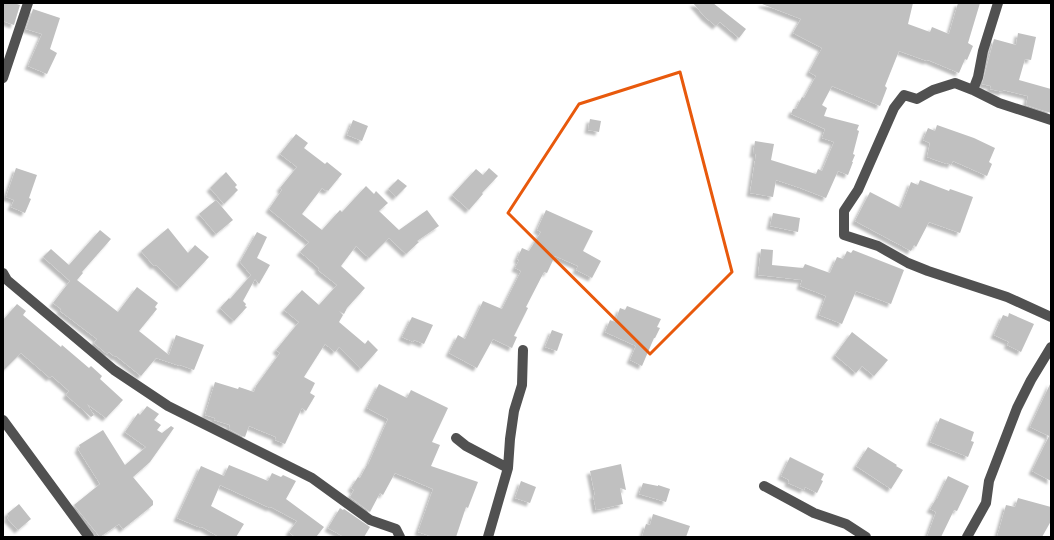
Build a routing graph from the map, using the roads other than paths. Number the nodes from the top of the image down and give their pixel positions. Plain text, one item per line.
1 (28, 3) edge
2 (998, 3) edge
3 (3, 78) edge
4 (973, 90) junction
5 (1051, 120) edge
6 (3, 273) edge
7 (1051, 317) edge
8 (1051, 347) edge
9 (523, 350) dead end
10 (3, 420) edge
11 (456, 438) dead end
12 (508, 468) junction
13 (764, 486) dead end
14 (89, 537) edge
15 (400, 537) edge
16 (488, 537) edge
17 (866, 537) edge
18 (967, 537) edge

1 - 3 street
2 - 4 street
4 - 5 street
4 - 7 street
6 - 15 street
8 - 18 street
9 - 12 street
10 - 14 street
11 - 12 street
12 - 16 street
13 - 17 street

